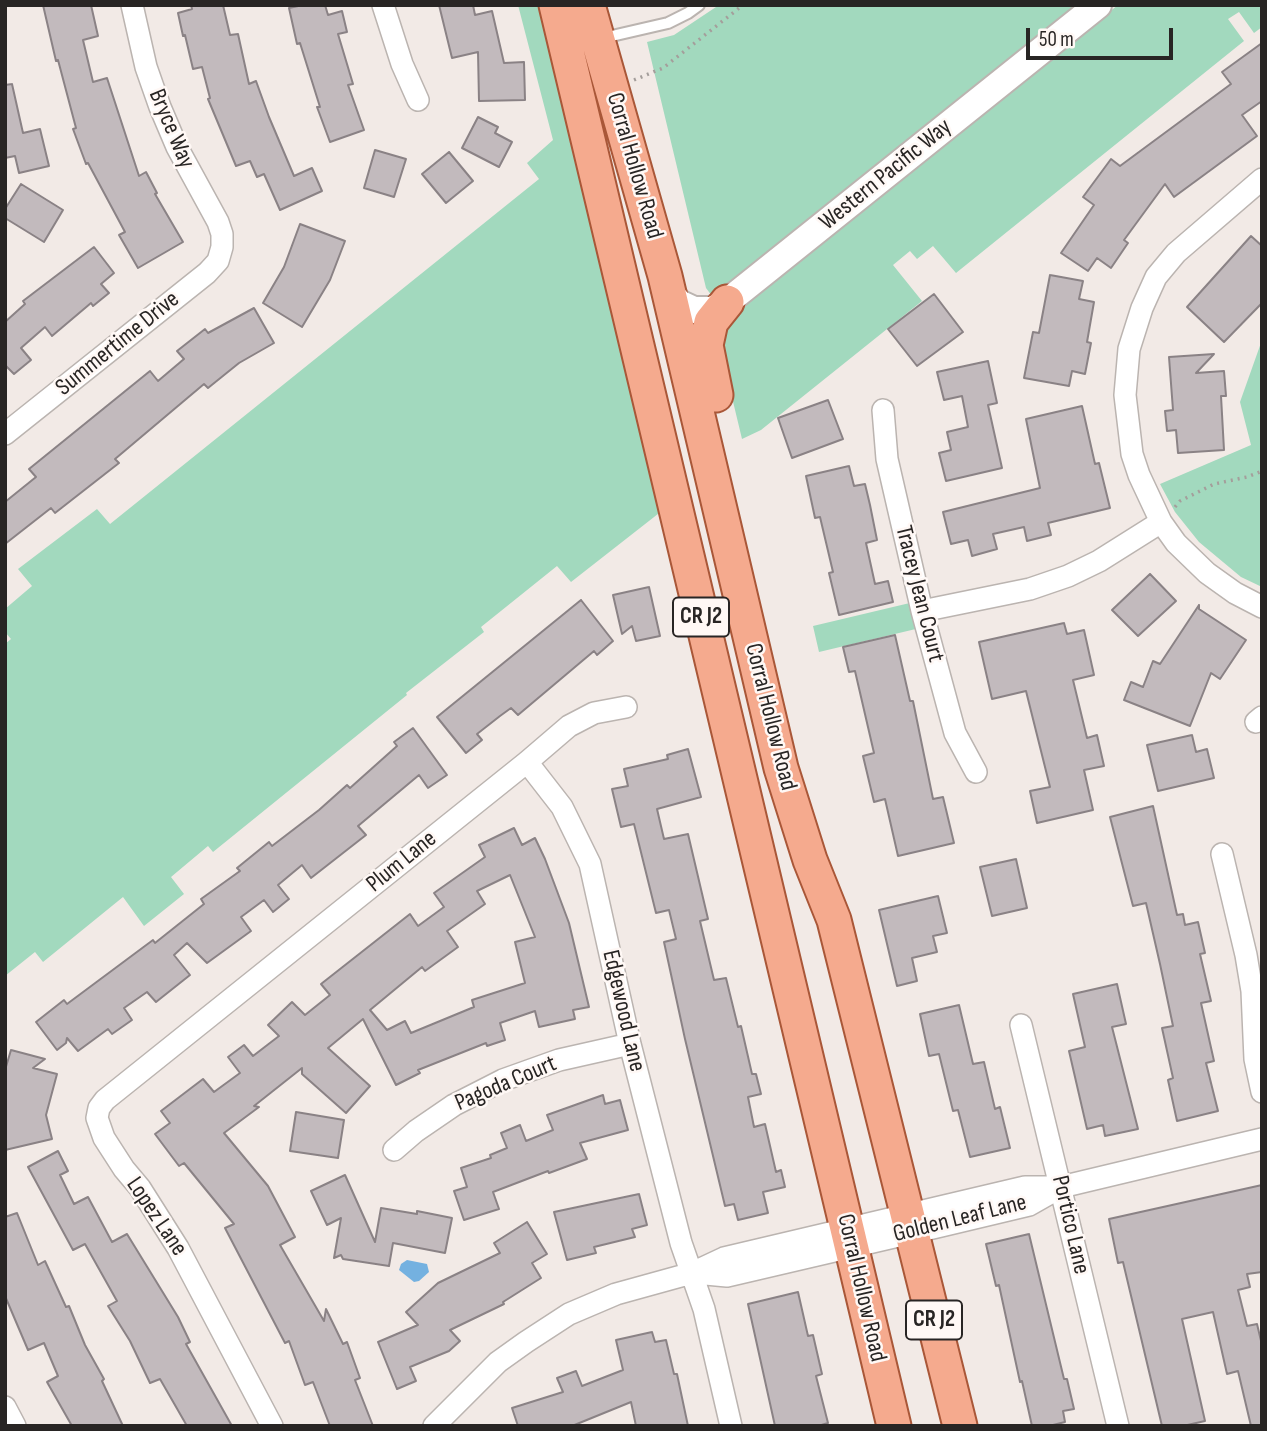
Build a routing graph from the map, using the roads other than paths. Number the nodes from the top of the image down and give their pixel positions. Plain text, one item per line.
1 (132, 5) edge
2 (383, 5) edge
3 (556, 5) edge
4 (589, 5) edge
5 (699, 5) edge
6 (1098, 5) edge
7 (598, 39) junction
8 (418, 100) dead end
9 (1262, 179) edge
10 (649, 221) junction
11 (609, 231) junction
12 (222, 247) joint
13 (668, 290) junction
14 (727, 302) junction
15 (883, 410) dead end
16 (5, 435) edge
17 (1161, 522) junction
18 (1262, 607) edge
19 (922, 611) junction
20 (626, 707) dead end
21 (527, 762) junction
22 (976, 772) dead end
23 (1222, 854) dead end
24 (834, 920) junction
25 (1021, 1025) dead end
26 (186, 1035) joint
27 (630, 1044) junction
28 (1262, 1092) edge
29 (1262, 1139) edge
30 (394, 1150) dead end
31 (1061, 1186) junction
32 (909, 1223) junction
33 (849, 1238) junction
34 (692, 1273) junction
35 (5, 1407) edge
36 (445, 1422) edge
37 (15, 1426) edge
38 (272, 1426) edge
39 (731, 1426) edge
40 (894, 1426) edge
41 (960, 1426) edge
42 (1118, 1426) edge

1 - 12 street, Bryce Way
2 - 8 street
3 - 11 main road, Corral Hollow Road / CR J2
4 - 7 main road, Corral Hollow Road / CR J2
5 - 7 lane
6 - 14 street, Western Pacific Way
7 - 10 main road, Corral Hollow Road / CR J2
9 - 17 street
10 - 11 main road
10 - 13 main road, Corral Hollow Road / CR J2
11 - 33 main road, Corral Hollow Road / CR J2
12 - 16 street, Summertime Drive
13 - 14 street, Western Pacific Way
13 - 24 main road, Corral Hollow Road / CR J2
14 - 24 main road
15 - 19 street, Tracey Jean Court
17 - 18 street
17 - 19 street
19 - 22 street, Tracey Jean Court
20 - 21 street, Plum Lane
21 - 26 street, Plum Lane
21 - 27 street, Edgewood Lane
23 - 28 street
24 - 32 main road, Corral Hollow Road / CR J2
25 - 31 street, Portico Lane
26 - 38 street, Lopez Lane
27 - 30 street, Pagoda Court
27 - 34 street, Edgewood Lane
29 - 31 street, Golden Leaf Lane
31 - 32 street, Golden Leaf Lane
31 - 42 street, Portico Lane
32 - 33 street, Golden Leaf Lane
32 - 41 main road, Corral Hollow Road / CR J2
33 - 34 street, Golden Leaf Lane
33 - 40 main road, Corral Hollow Road / CR J2
34 - 36 street, Golden Leaf Lane
34 - 39 street, Edgewood Lane
35 - 37 street

